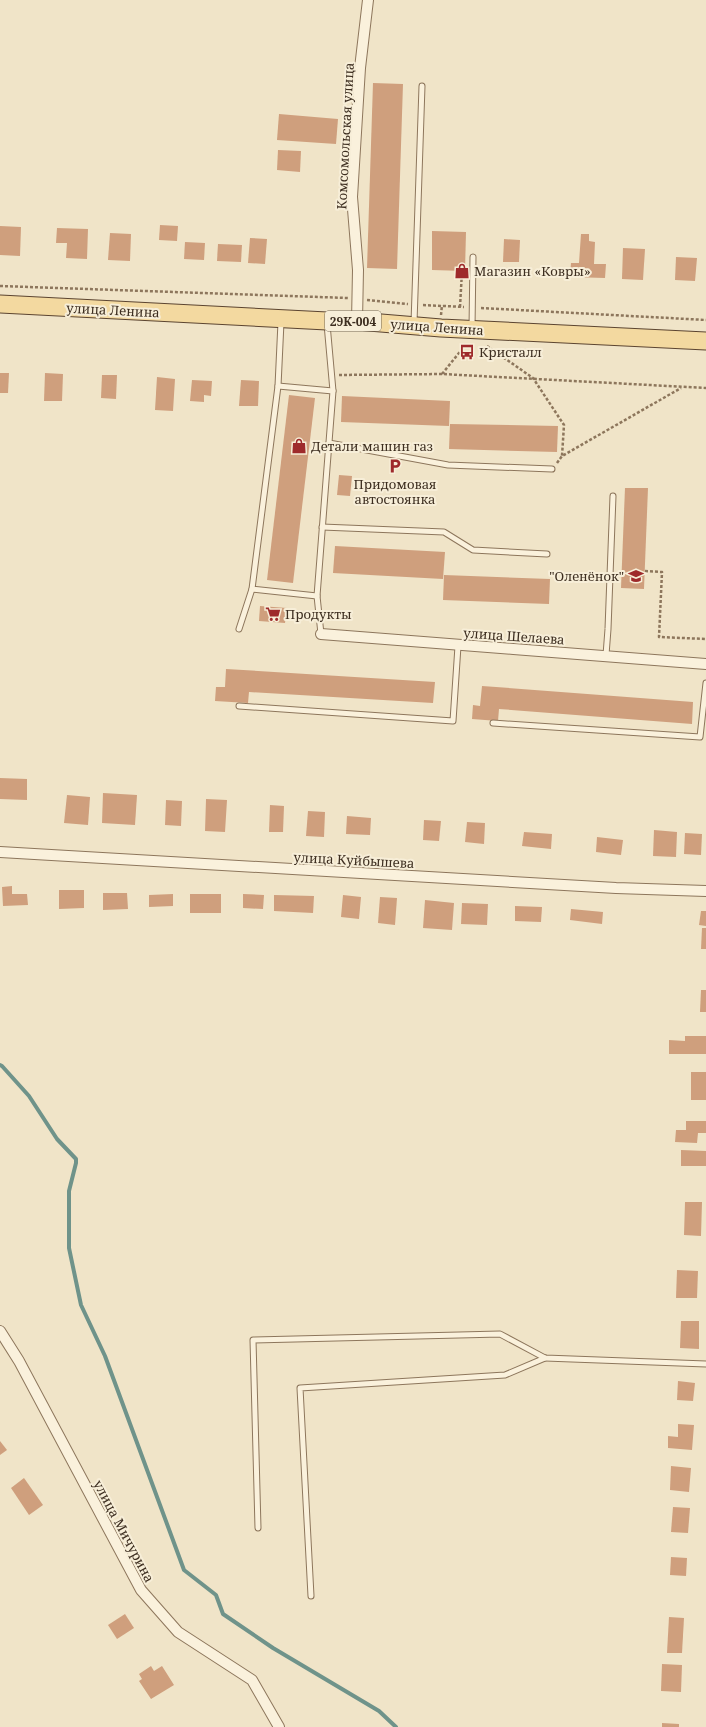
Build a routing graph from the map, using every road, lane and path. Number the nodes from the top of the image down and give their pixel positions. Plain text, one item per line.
1 (368, 0) edge
2 (422, 86) dead end
3 (473, 257) dead end
4 (462, 271) dead end
5 (0, 304) edge
6 (460, 307) dead end
7 (282, 319) junction
8 (327, 321) junction
9 (357, 321) junction
10 (414, 326) junction
11 (471, 338) junction
12 (706, 341) edge
13 (460, 343) dead end
14 (484, 343) dead end
15 (442, 374) junction
16 (331, 375) junction
17 (533, 378) junction
18 (278, 386) junction
19 (683, 388) junction
20 (706, 388) edge
21 (333, 391) junction
22 (329, 443) junction
23 (562, 456) junction
24 (552, 469) joint
25 (614, 496) dead end
26 (322, 526) junction
27 (547, 554) dead end
28 (645, 571) dead end
29 (252, 589) junction
30 (317, 596) junction
31 (239, 629) dead end
32 (321, 634) joint
33 (706, 639) edge
34 (458, 646) junction
35 (606, 655) junction
36 (706, 664) edge
37 (706, 683) edge
38 (239, 706) dead end
39 (493, 723) dead end
40 (0, 852) edge
41 (706, 891) edge
42 (0, 1332) edge
43 (545, 1358) junction
44 (706, 1364) edge
45 (258, 1528) dead end
46 (311, 1596) dead end
47 (279, 1727) edge

1 - 9 street, Комсомольская улица
2 - 10 lane
3 - 11 lane
4 - 6 path
5 - 7 main road, улица Ленина / 29К-004
7 - 8 main road, улица Ленина / 29К-004
7 - 18 lane
8 - 9 main road, улица Ленина / 29К-004
8 - 16 lane
9 - 10 main road, улица Ленина / 29К-004
10 - 11 main road, улица Ленина / 29К-004
11 - 12 main road, улица Ленина / 29К-004
11 - 13 path
11 - 15 path
14 - 17 path
15 - 16 path
15 - 17 path
16 - 21 lane
17 - 19 path
17 - 23 path
18 - 21 lane
18 - 29 lane
19 - 20 path
19 - 23 path
21 - 22 lane
22 - 24 lane
22 - 26 lane
23 - 24 path
25 - 35 lane
26 - 27 lane
26 - 30 lane
28 - 33 path
29 - 30 lane
29 - 31 lane
30 - 32 lane
32 - 34 street, улица Шелаева
34 - 35 street, улица Шелаева
34 - 38 lane
35 - 36 street, улица Шелаева
37 - 39 lane
40 - 41 street, улица Куйбышева
42 - 47 street, улица Мичурина
43 - 44 lane
43 - 45 lane
43 - 46 lane

